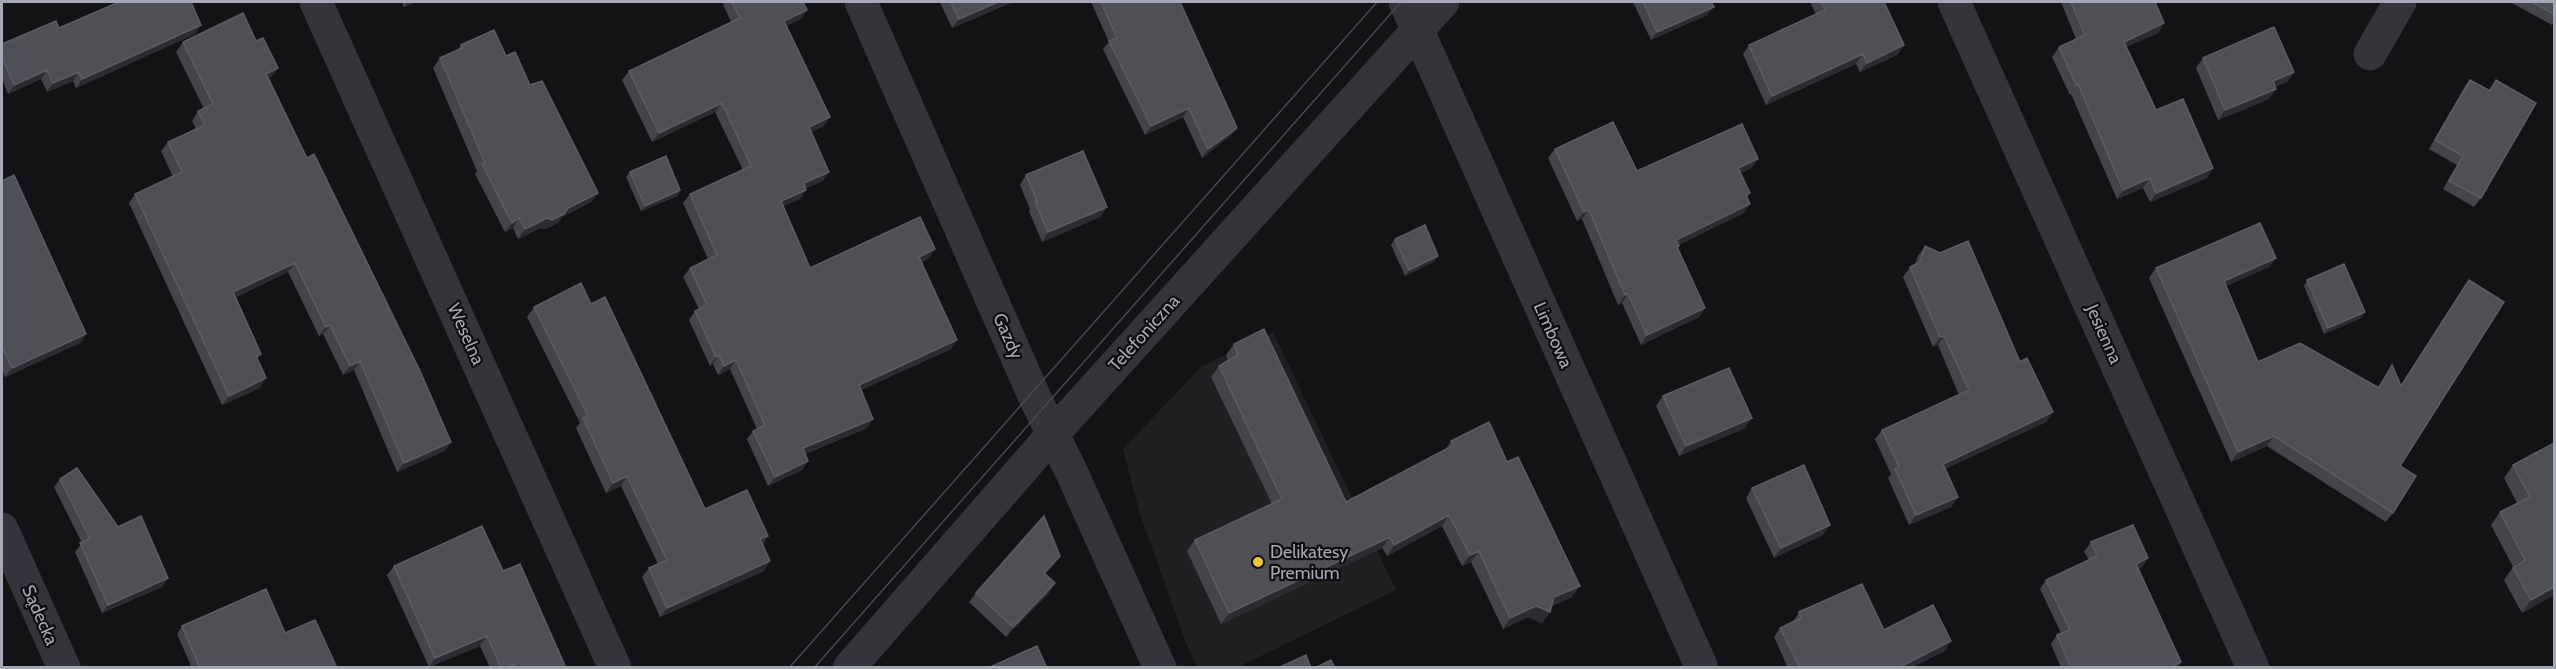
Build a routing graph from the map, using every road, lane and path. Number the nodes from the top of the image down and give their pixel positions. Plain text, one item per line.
1 (316, 2) edge
2 (861, 2) edge
3 (1443, 2) edge
4 (1954, 2) edge
5 (2400, 2) edge
6 (1411, 16) edge
7 (2370, 54) dead end
8 (1052, 435) junction
9 (2, 529) edge
10 (64, 668) edge
11 (615, 668) edge
12 (849, 668) edge
13 (1160, 668) edge
14 (1702, 668) edge
15 (2253, 668) edge

1 - 11 street, Weselna
2 - 8 street, Gazdy
3 - 6 street, Telefoniczna
4 - 15 street, Jesienna
5 - 7 street
6 - 8 street, Telefoniczna
6 - 14 street, Limbowa
8 - 12 street, Telefoniczna
8 - 13 street, Gazdy
9 - 10 street, Sądecka

